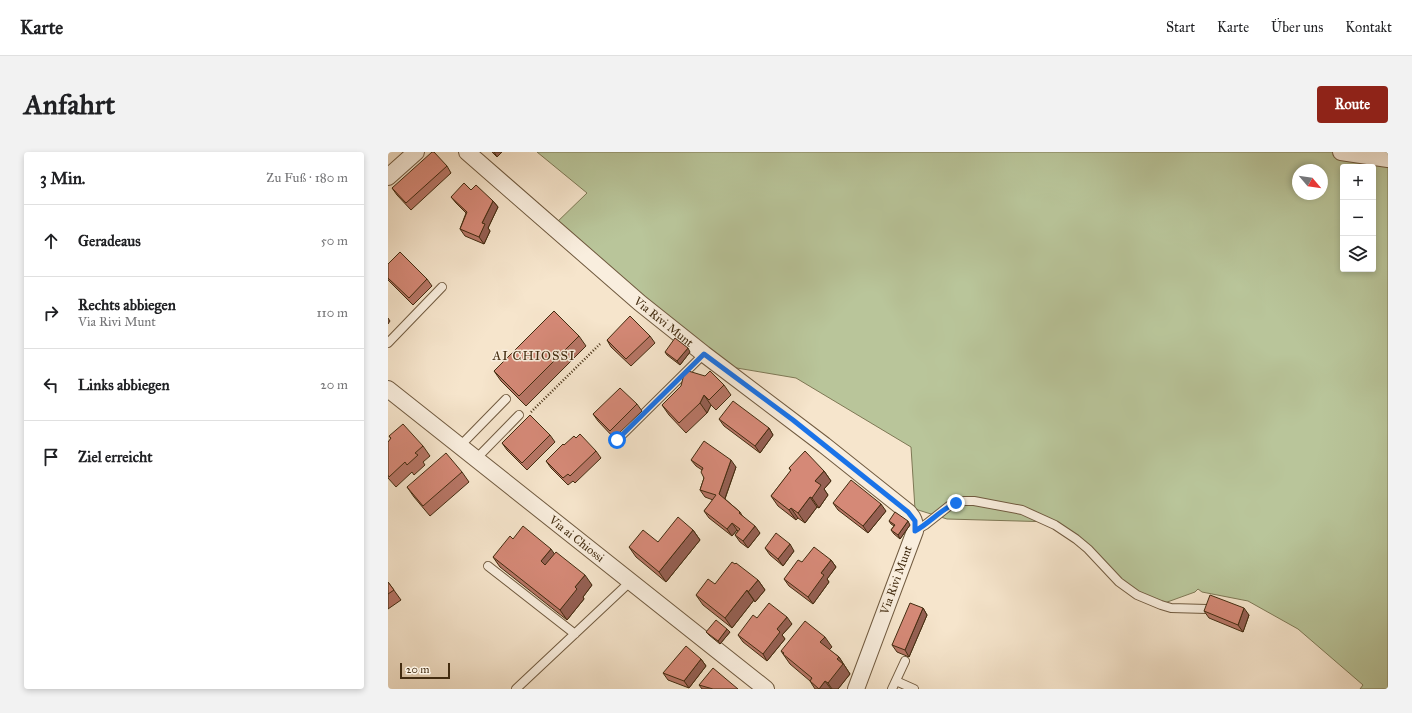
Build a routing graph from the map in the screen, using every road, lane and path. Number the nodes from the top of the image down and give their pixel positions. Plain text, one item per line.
1 (416, 152) edge
2 (467, 152) edge
3 (1341, 152) edge
4 (1388, 159) edge
5 (388, 177) edge
6 (442, 287) dead end
7 (388, 344) edge
8 (600, 344) dead end
9 (704, 354) junction
10 (388, 389) edge
11 (506, 399) dead end
12 (519, 416) joint
13 (617, 440) dead end
14 (460, 446) junction
15 (476, 459) junction
16 (915, 531) junction
17 (488, 566) dead end
18 (631, 582) junction
19 (1207, 609) edge
20 (574, 634) junction
21 (905, 661) dead end
22 (894, 685) edge
23 (516, 689) edge
24 (766, 689) edge
25 (856, 689) edge
26 (914, 689) edge

1 - 5 street
2 - 9 street, Via Rivi Munt
3 - 4 street
6 - 7 lane
8 - 12 path
9 - 13 lane
9 - 16 street, Via Rivi Munt
10 - 14 street, Via ai Chiossi
11 - 14 lane
12 - 15 lane
14 - 15 street, Via ai Chiossi
15 - 18 street, Via ai Chiossi
16 - 19 lane
16 - 25 street, Via Rivi Munt
17 - 20 lane
18 - 20 lane
18 - 24 street, Via ai Chiossi
20 - 23 lane
21 - 22 lane
22 - 26 lane

